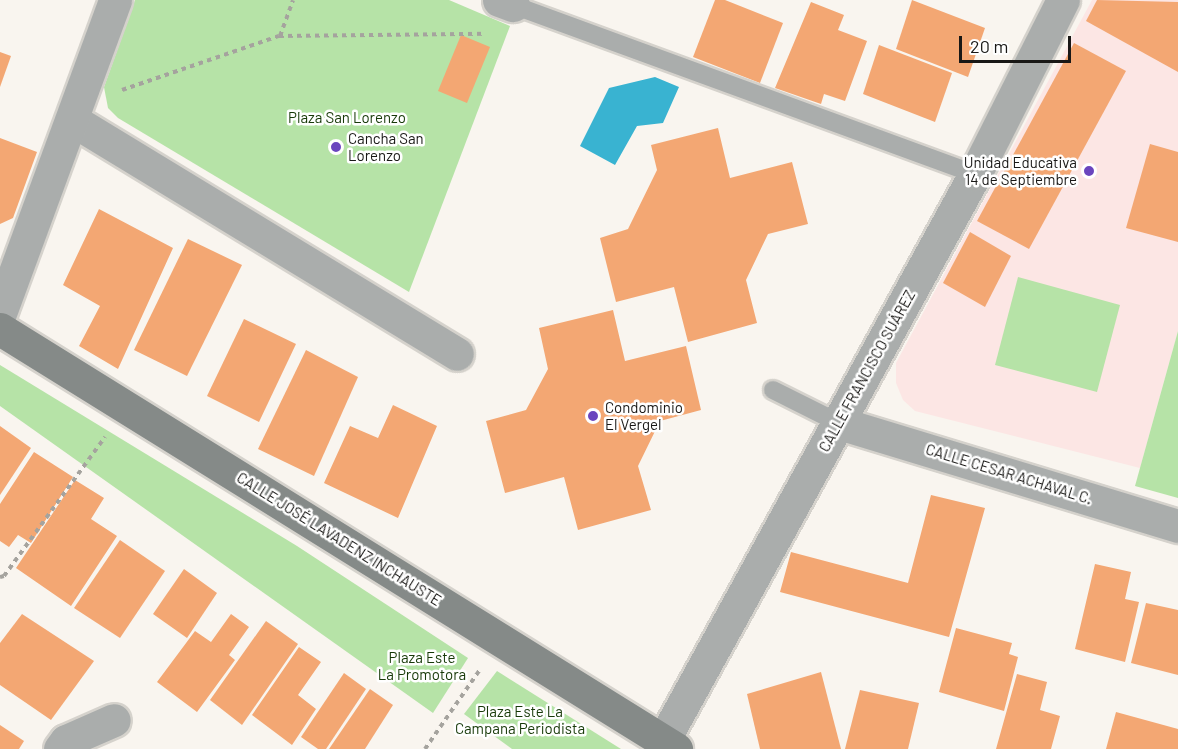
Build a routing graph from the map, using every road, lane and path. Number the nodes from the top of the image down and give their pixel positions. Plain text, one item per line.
1 (116, 0) edge
2 (294, 0) edge
3 (1063, 0) edge
4 (506, 3) edge
5 (494, 34) dead end
6 (279, 36) junction
7 (110, 94) dead end
8 (74, 121) junction
9 (975, 174) junction
10 (0, 313) edge
11 (0, 329) edge
12 (458, 354) dead end
13 (773, 390) dead end
14 (126, 407) junction
15 (839, 423) junction
16 (1178, 526) edge
17 (0, 577) edge
18 (501, 638) junction
19 (114, 720) dead end
20 (670, 744) edge
21 (60, 749) edge
22 (425, 749) edge

1 - 8 street
2 - 6 path
3 - 9 street, CALLE FRANCISCO SUÁREZ
4 - 9 lane
5 - 6 path
6 - 7 path
8 - 10 street
8 - 12 street
9 - 15 street, CALLE FRANCISCO SUÁREZ
11 - 14 street, CALLE JOSÉ LAVADENZ INCHAUSTE
13 - 15 lane
14 - 17 path
14 - 18 street, CALLE JOSÉ LAVADENZ INCHAUSTE
15 - 16 street, CALLE CESAR ACHAVAL C.
15 - 20 street, CALLE FRANCISCO SUÁREZ
18 - 20 street, CALLE JOSÉ LAVADENZ INCHAUSTE
18 - 22 path
19 - 21 street

